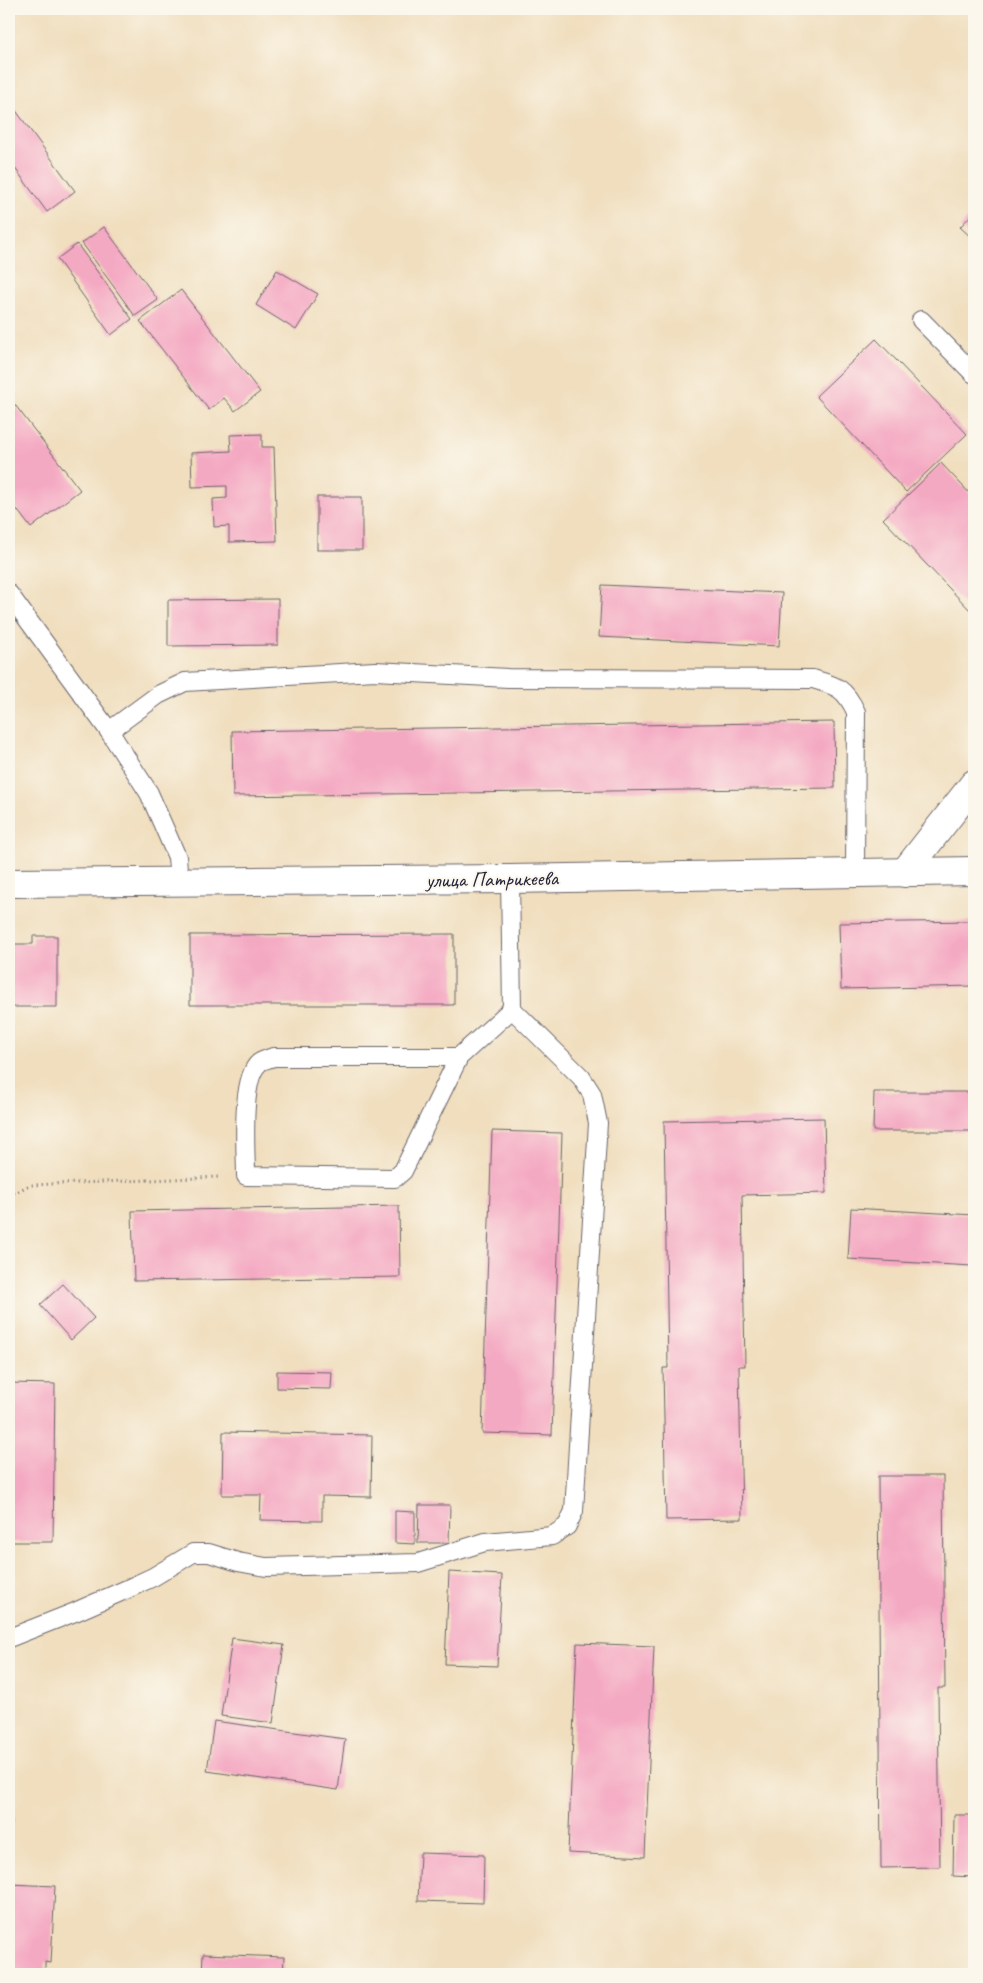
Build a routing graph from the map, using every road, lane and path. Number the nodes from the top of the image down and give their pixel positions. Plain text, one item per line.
1 (922, 320) dead end
2 (974, 374) edge
3 (9, 594) edge
4 (110, 731) junction
5 (974, 784) edge
6 (974, 871) edge
7 (855, 873) junction
8 (904, 873) junction
9 (510, 879) junction
10 (179, 881) junction
11 (9, 883) edge
12 (512, 1009) junction
13 (459, 1057) junction
14 (246, 1176) junction
15 (9, 1195) edge
16 (9, 1638) edge

1 - 2 lane
3 - 4 lane
4 - 7 lane
4 - 10 lane
5 - 8 street
6 - 8 street, улица Патрикеева
7 - 8 street, улица Патрикеева
7 - 9 street, улица Патрикеева
9 - 10 street, улица Патрикеева
9 - 12 lane
10 - 11 street, улица Патрикеева
12 - 13 lane
12 - 16 lane
13 - 14 lane
13 - 14 lane
14 - 15 path

